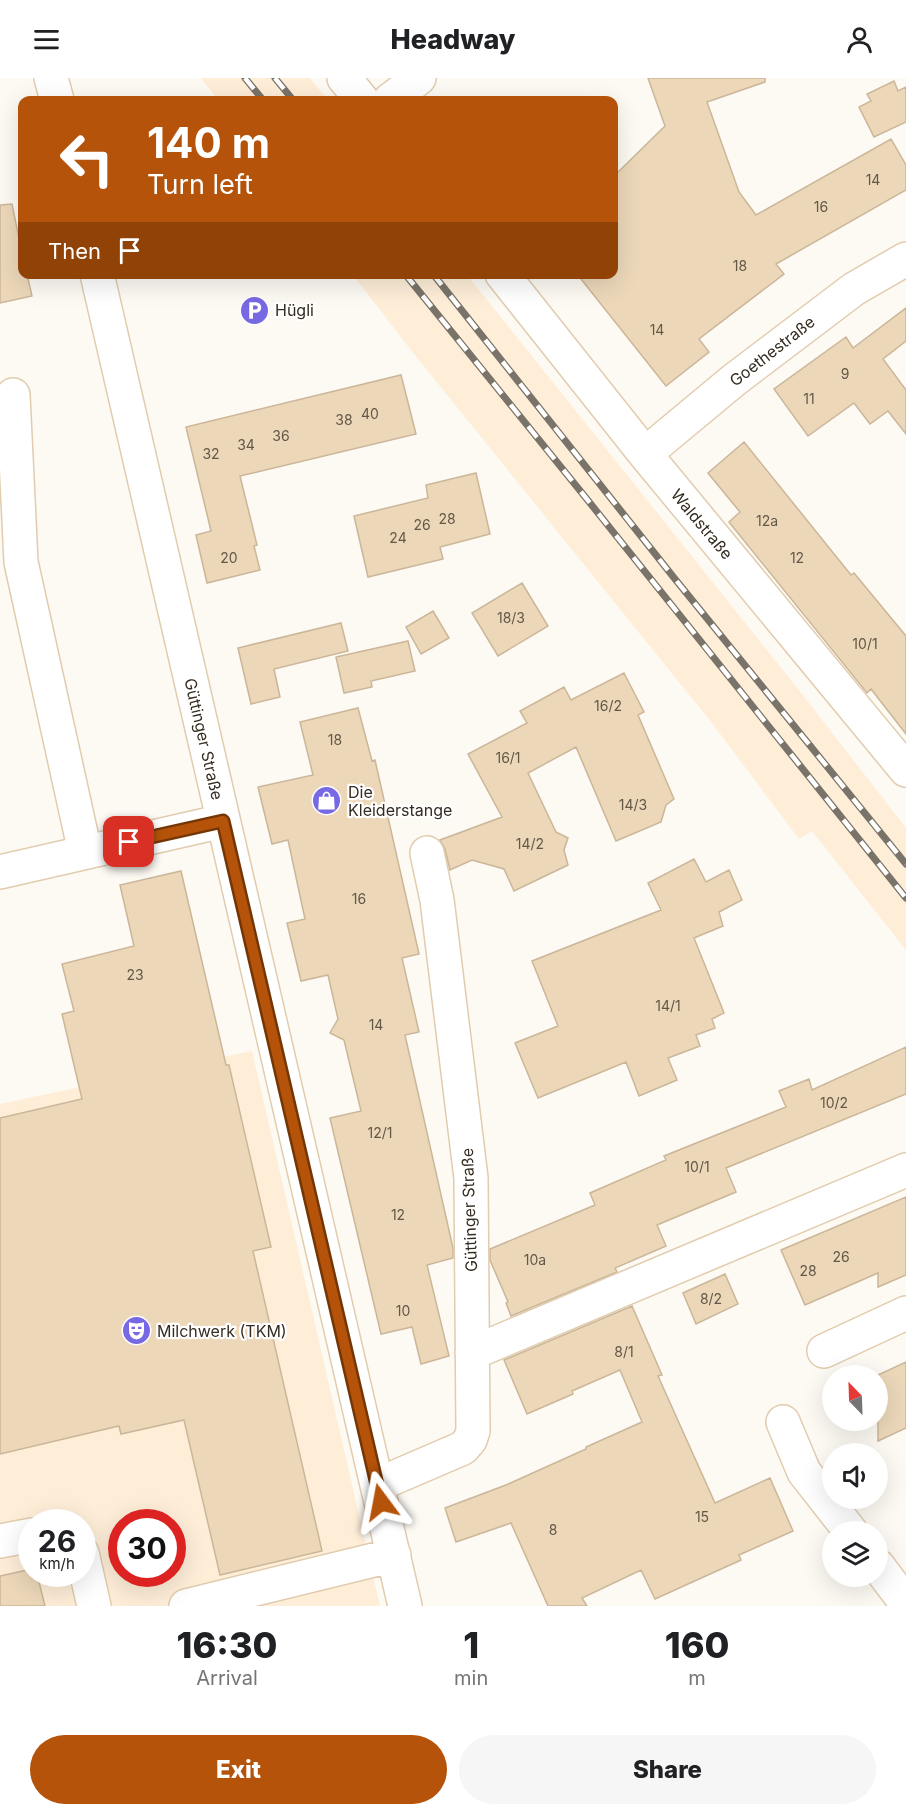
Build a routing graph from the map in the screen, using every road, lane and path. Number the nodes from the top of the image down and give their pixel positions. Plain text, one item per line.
1 (51, 78) edge
2 (344, 78) edge
3 (419, 78) edge
4 (56, 96) edge
5 (359, 96) edge
6 (395, 96) edge
7 (906, 258) edge
8 (98, 279) edge
9 (506, 279) edge
10 (13, 394) dead end
11 (645, 454) junction
12 (906, 770) edge
13 (223, 821) junction
14 (85, 852) junction
15 (427, 854) dead end
16 (0, 872) edge
17 (906, 1170) edge
18 (906, 1313) edge
19 (824, 1351) dead end
20 (472, 1353) junction
21 (783, 1422) dead end
22 (377, 1485) junction
23 (842, 1521) edge
24 (18, 1538) edge
25 (0, 1542) edge
26 (394, 1555) junction
27 (888, 1579) edge
28 (90, 1587) edge
29 (906, 1603) edge
30 (94, 1606) edge
31 (186, 1606) edge
32 (405, 1606) edge

1 - 4 street
2 - 5 street
3 - 6 street
7 - 11 street, Goethestraße
8 - 13 street, Güttinger Straße
9 - 11 street, Waldstraße
10 - 14 street
11 - 12 street, Waldstraße
13 - 14 street
13 - 22 street, Güttinger Straße
14 - 16 street
15 - 20 street, Güttinger Straße
17 - 20 street
18 - 19 street
20 - 22 street, Güttinger Straße
21 - 23 street
22 - 26 street, Güttinger Straße
24 - 25 street
26 - 31 street
26 - 32 street, Güttinger Straße
27 - 29 street
28 - 30 street

